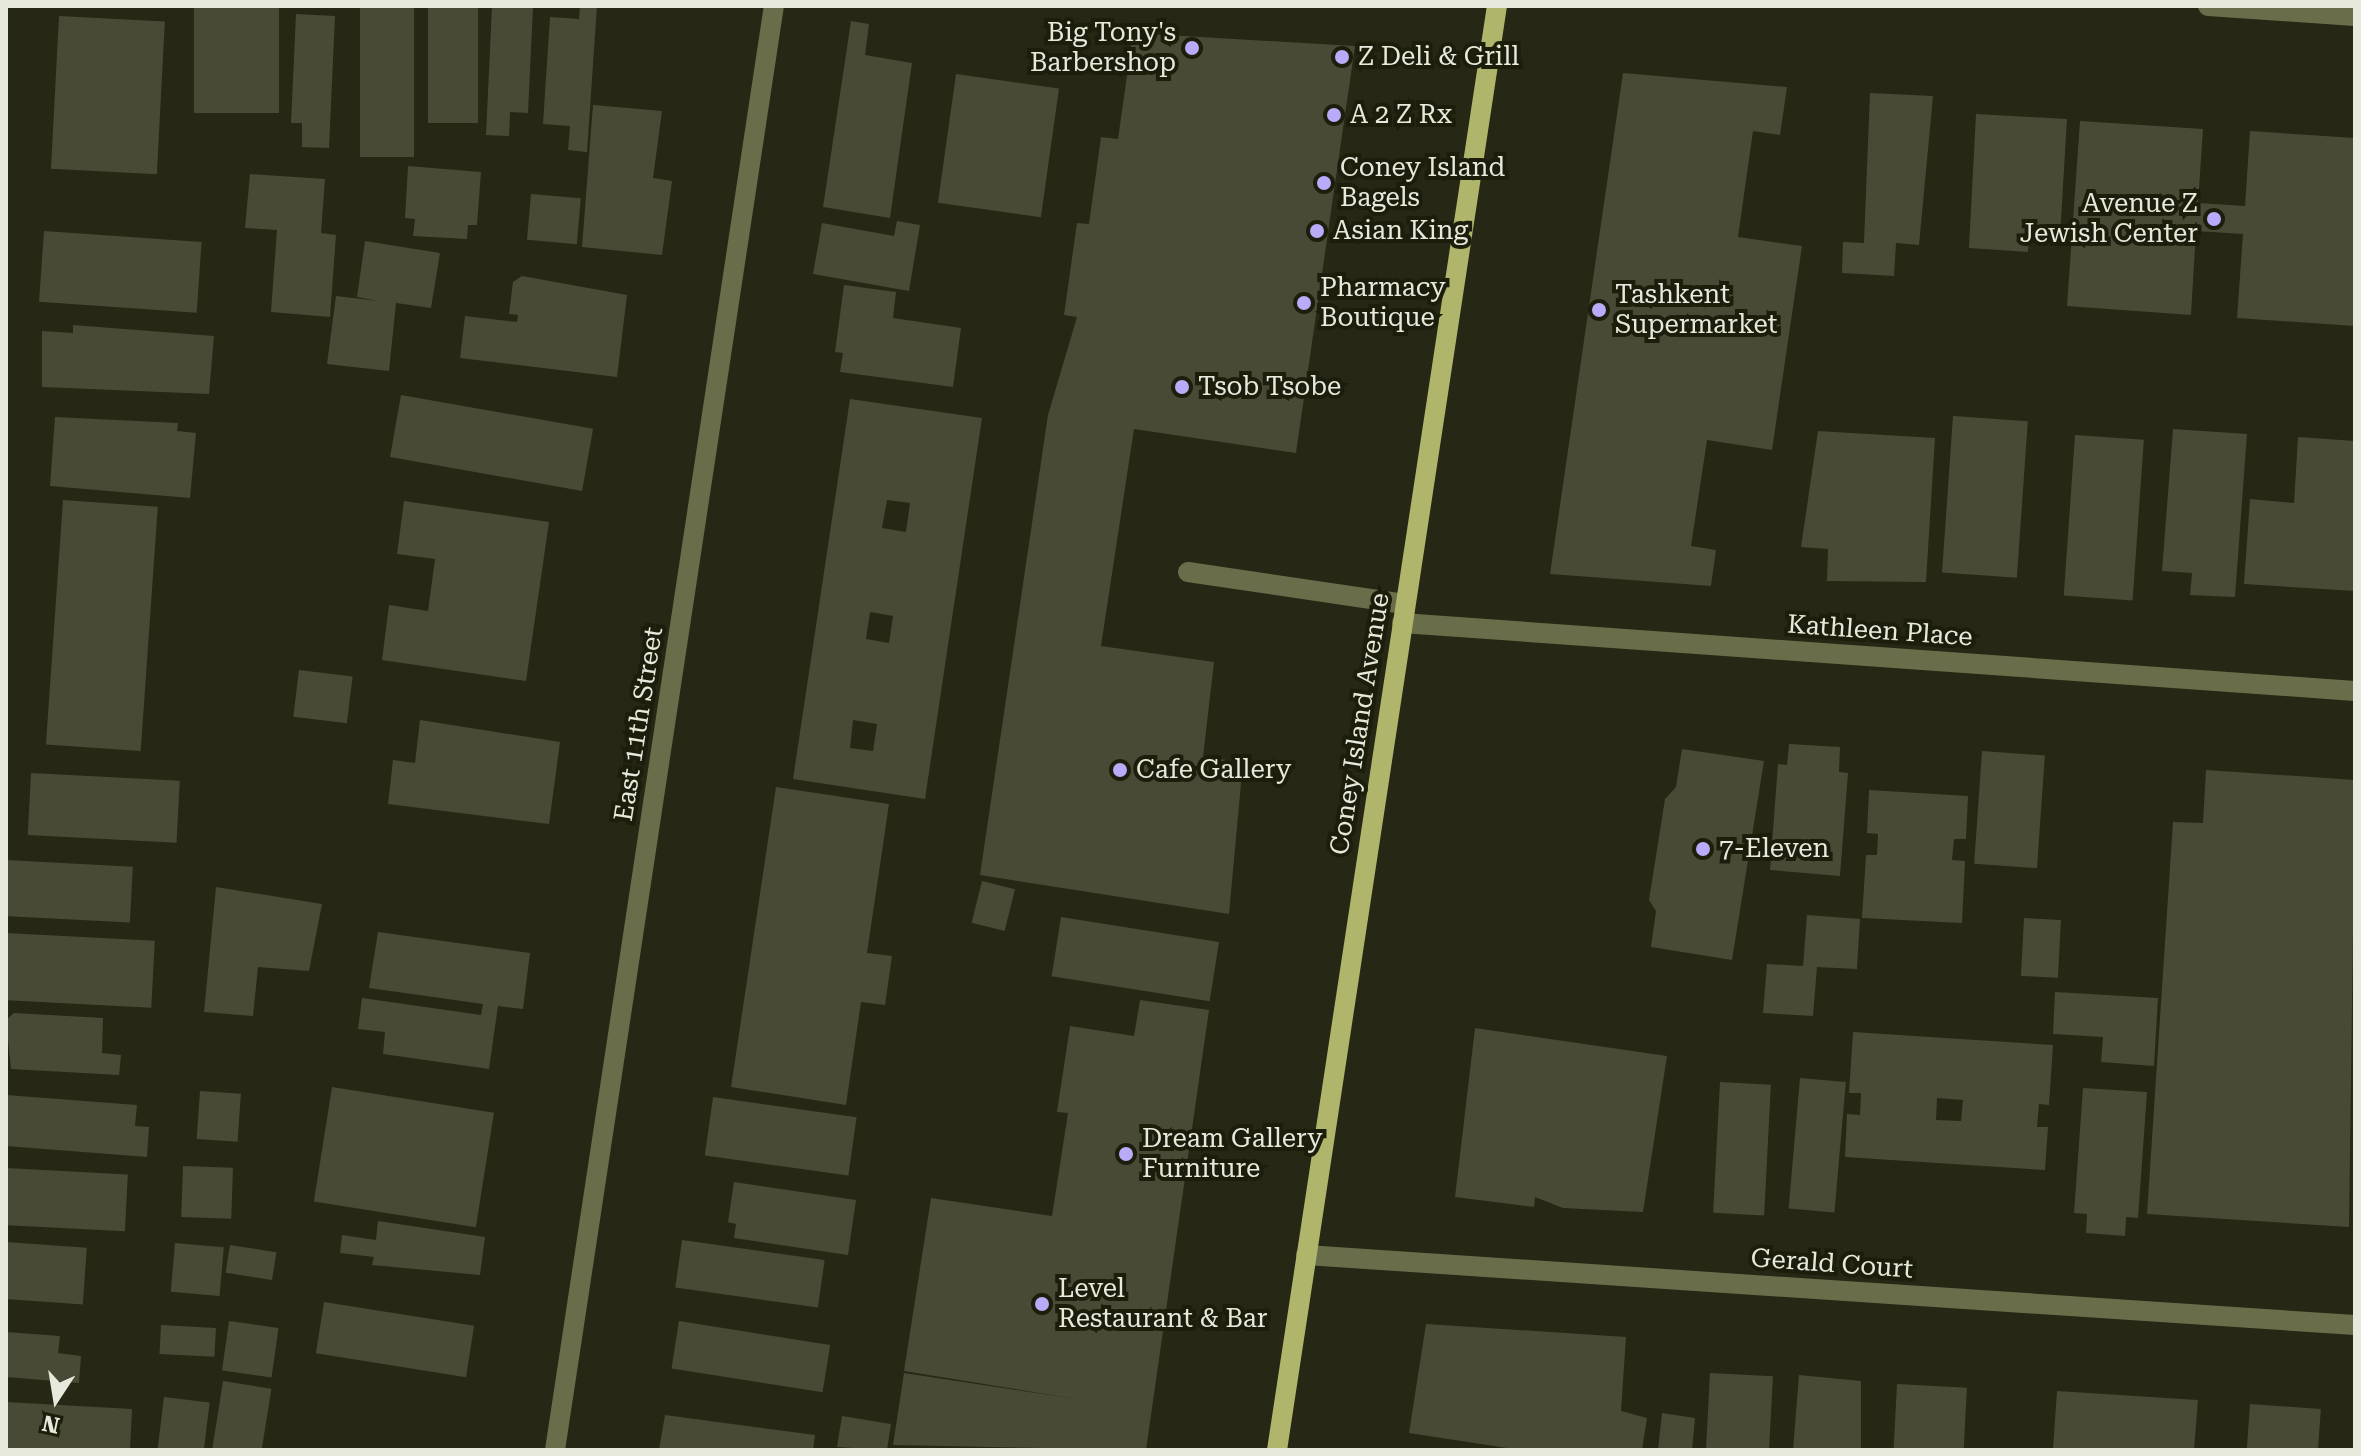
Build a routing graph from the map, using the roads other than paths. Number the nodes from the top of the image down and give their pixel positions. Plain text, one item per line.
1 (774, 6) edge
2 (1497, 6) edge
3 (2208, 6) edge
4 (2355, 16) edge
5 (1188, 572) dead end
6 (1404, 613) junction
7 (2355, 691) edge
8 (1306, 1255) junction
9 (2355, 1325) edge
10 (555, 1450) edge
11 (1277, 1450) edge

1 - 10 street, East 11th Street
2 - 6 main road, Coney Island Avenue
3 - 4 street
5 - 6 street, Kathleen Place
6 - 7 street, Kathleen Place
6 - 8 main road, Coney Island Avenue
8 - 9 street, Gerald Court
8 - 11 main road, Coney Island Avenue

